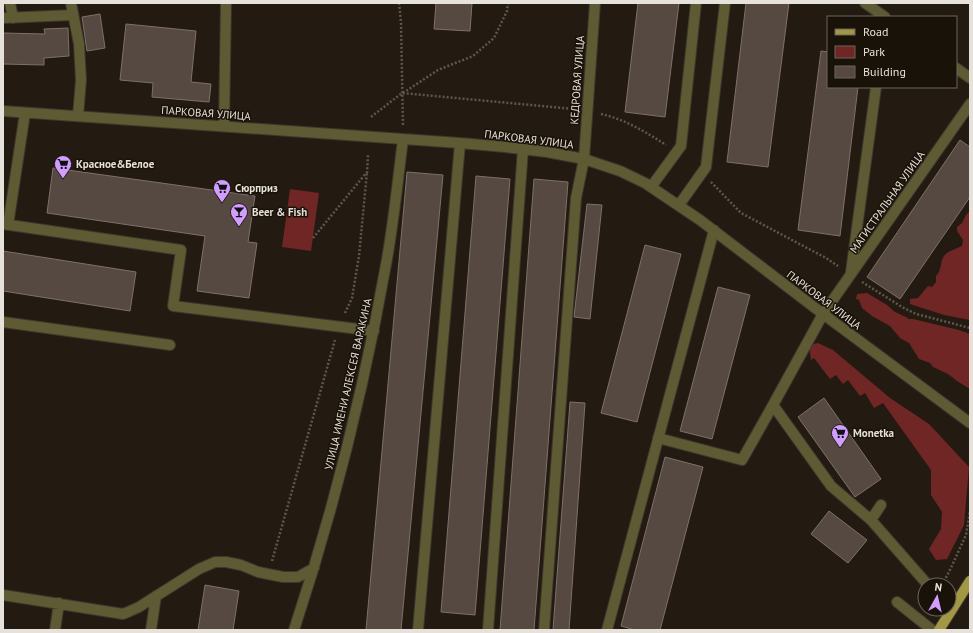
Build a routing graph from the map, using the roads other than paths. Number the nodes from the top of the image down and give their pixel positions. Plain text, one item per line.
1 (10, 3) edge
2 (70, 3) edge
3 (226, 3) edge
4 (595, 3) edge
5 (696, 3) edge
6 (725, 3) edge
7 (865, 3) edge
8 (73, 15) junction
9 (884, 16) edge
10 (8, 18) edge
11 (957, 69) edge
12 (970, 78) edge
13 (876, 88) edge
14 (970, 104) edge
15 (3, 111) edge
16 (24, 113) junction
17 (78, 116) junction
18 (224, 126) junction
19 (404, 139) junction
20 (460, 143) junction
21 (523, 149) junction
22 (584, 159) junction
23 (651, 187) junction
24 (679, 205) junction
25 (6, 224) edge
26 (714, 230) junction
27 (851, 274) junction
28 (823, 314) junction
29 (3, 322) edge
30 (374, 332) junction
31 (170, 345) dead end
32 (802, 353) junction
33 (808, 361) dead end
34 (773, 405) junction
35 (970, 423) edge
36 (658, 438) junction
37 (881, 505) dead end
38 (870, 520) junction
39 (314, 568) junction
40 (921, 577) edge
41 (970, 581) edge
42 (3, 595) edge
43 (156, 596) junction
44 (957, 599) edge
45 (897, 602) dead end
46 (59, 603) junction
47 (946, 617) edge
48 (54, 630) edge
49 (152, 630) edge
50 (294, 630) edge
51 (418, 630) edge
52 (488, 630) edge
53 (544, 630) edge
54 (607, 630) edge
55 (932, 630) edge
56 (939, 630) edge

1 - 10 street
2 - 8 street
3 - 18 street
4 - 22 street, КЕДРОВАЯ УЛИЦА
5 - 23 street
6 - 24 street
7 - 9 street
8 - 10 street
8 - 17 street
11 - 12 street
13 - 27 street
14 - 27 street, МАГИСТРАЛЬНАЯ УЛИЦА
15 - 16 street, ПАРКОВАЯ УЛИЦА
16 - 17 street, ПАРКОВАЯ УЛИЦА
16 - 25 street
17 - 18 street, ПАРКОВАЯ УЛИЦА
18 - 19 street, ПАРКОВАЯ УЛИЦА
19 - 20 street, ПАРКОВАЯ УЛИЦА
19 - 30 street, УЛИЦА ИМЕНИ АЛЕКСЕЯ ВАРАКИНА
20 - 21 street, ПАРКОВАЯ УЛИЦА
20 - 51 street
21 - 22 street, ПАРКОВАЯ УЛИЦА
21 - 52 street
22 - 23 street, ПАРКОВАЯ УЛИЦА
22 - 53 street, КЕДРОВАЯ УЛИЦА
23 - 24 street, ПАРКОВАЯ УЛИЦА
24 - 26 street, ПАРКОВАЯ УЛИЦА
25 - 30 street
26 - 28 street, ПАРКОВАЯ УЛИЦА
26 - 36 street
27 - 28 street, МАГИСТРАЛЬНАЯ УЛИЦА
28 - 32 street, МАГИСТРАЛЬНАЯ УЛИЦА
28 - 35 street, ПАРКОВАЯ УЛИЦА
29 - 31 street
30 - 39 street, УЛИЦА ИМЕНИ АЛЕКСЕЯ ВАРАКИНА
32 - 33 street
32 - 34 street, МАГИСТРАЛЬНАЯ УЛИЦА
34 - 36 street, МАГИСТРАЛЬНАЯ УЛИЦА
34 - 38 street
36 - 54 street
37 - 38 street
38 - 40 street
39 - 43 street
39 - 50 street, УЛИЦА ИМЕНИ АЛЕКСЕЯ ВАРАКИНА
41 - 44 main road
42 - 46 street
43 - 46 street
43 - 49 street
45 - 55 street
46 - 48 street
47 - 56 main road

